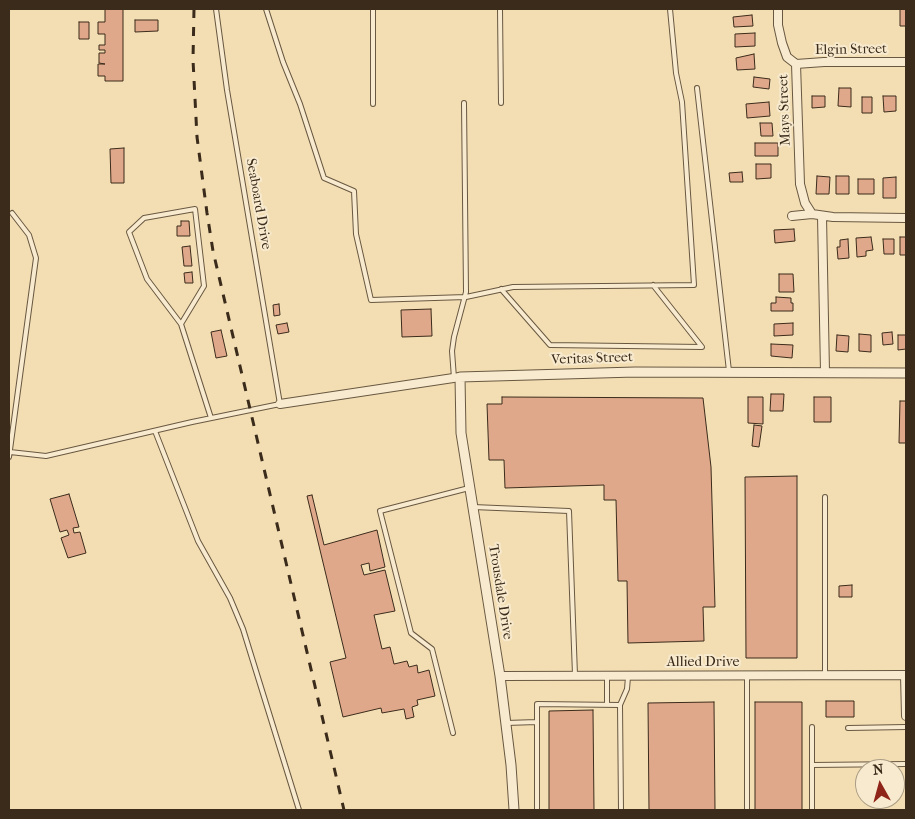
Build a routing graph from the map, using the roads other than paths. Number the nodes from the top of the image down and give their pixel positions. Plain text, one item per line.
1 (216, 9) edge
2 (266, 9) edge
3 (373, 9) edge
4 (500, 9) edge
5 (670, 9) edge
6 (778, 9) edge
7 (906, 62) edge
8 (796, 64) junction
9 (696, 88) dead end
10 (464, 103) dead end
11 (501, 103) dead end
12 (373, 104) dead end
13 (12, 213) dead end
14 (812, 214) junction
15 (792, 216) dead end
16 (822, 216) junction
17 (906, 218) edge
18 (653, 285) junction
19 (501, 289) junction
20 (466, 297) junction
21 (182, 324) junction
22 (729, 372) junction
23 (825, 372) junction
24 (906, 373) edge
25 (457, 378) junction
26 (280, 404) junction
27 (211, 418) junction
28 (155, 431) junction
29 (10, 452) edge
30 (9, 457) edge
31 (469, 488) junction
32 (824, 497) dead end
33 (472, 507) junction
34 (575, 675) junction
35 (606, 675) junction
36 (628, 675) junction
37 (747, 675) junction
38 (906, 675) edge
39 (500, 676) junction
40 (825, 676) junction
41 (607, 705) junction
42 (620, 705) junction
43 (906, 716) edge
44 (537, 722) junction
45 (506, 723) junction
46 (812, 727) dead end
47 (906, 727) edge
48 (848, 728) dead end
49 (452, 733) dead end
50 (906, 764) edge
51 (812, 765) junction
52 (299, 810) edge
53 (514, 810) edge
54 (537, 810) edge
55 (621, 810) edge
56 (746, 810) edge
57 (812, 810) edge

1 - 26 lane, Seaboard Drive
2 - 20 lane
3 - 12 lane
4 - 11 lane
5 - 18 lane
6 - 8 street, Mays Street
7 - 8 street, Elgin Street
8 - 14 street, Mays Street
9 - 22 lane
10 - 20 lane
13 - 29 lane
14 - 15 street
14 - 16 street
16 - 17 street
16 - 23 street
18 - 19 lane
18 - 19 lane
19 - 20 lane
20 - 25 lane
21 - 21 lane
21 - 27 lane
22 - 23 street, Veritas Street
22 - 25 street, Veritas Street
23 - 24 street, Veritas Street
25 - 26 street, Veritas Street
25 - 31 street, Trousdale Drive
26 - 27 lane
27 - 28 lane
28 - 29 lane
28 - 52 lane
29 - 30 lane
31 - 33 street, Trousdale Drive
31 - 49 lane
32 - 40 lane
33 - 34 lane
33 - 39 street, Trousdale Drive
34 - 35 street, Allied Drive
34 - 39 street, Allied Drive
35 - 36 street, Allied Drive
35 - 41 lane
36 - 37 street, Allied Drive
36 - 42 lane
37 - 40 street, Allied Drive
37 - 56 lane
38 - 40 street, Allied Drive
38 - 43 street
39 - 45 street, Trousdale Drive
41 - 42 lane
41 - 44 lane
42 - 55 lane
44 - 45 lane
44 - 54 lane
45 - 53 street, Trousdale Drive
46 - 51 lane
47 - 48 lane
50 - 51 lane
51 - 57 lane

